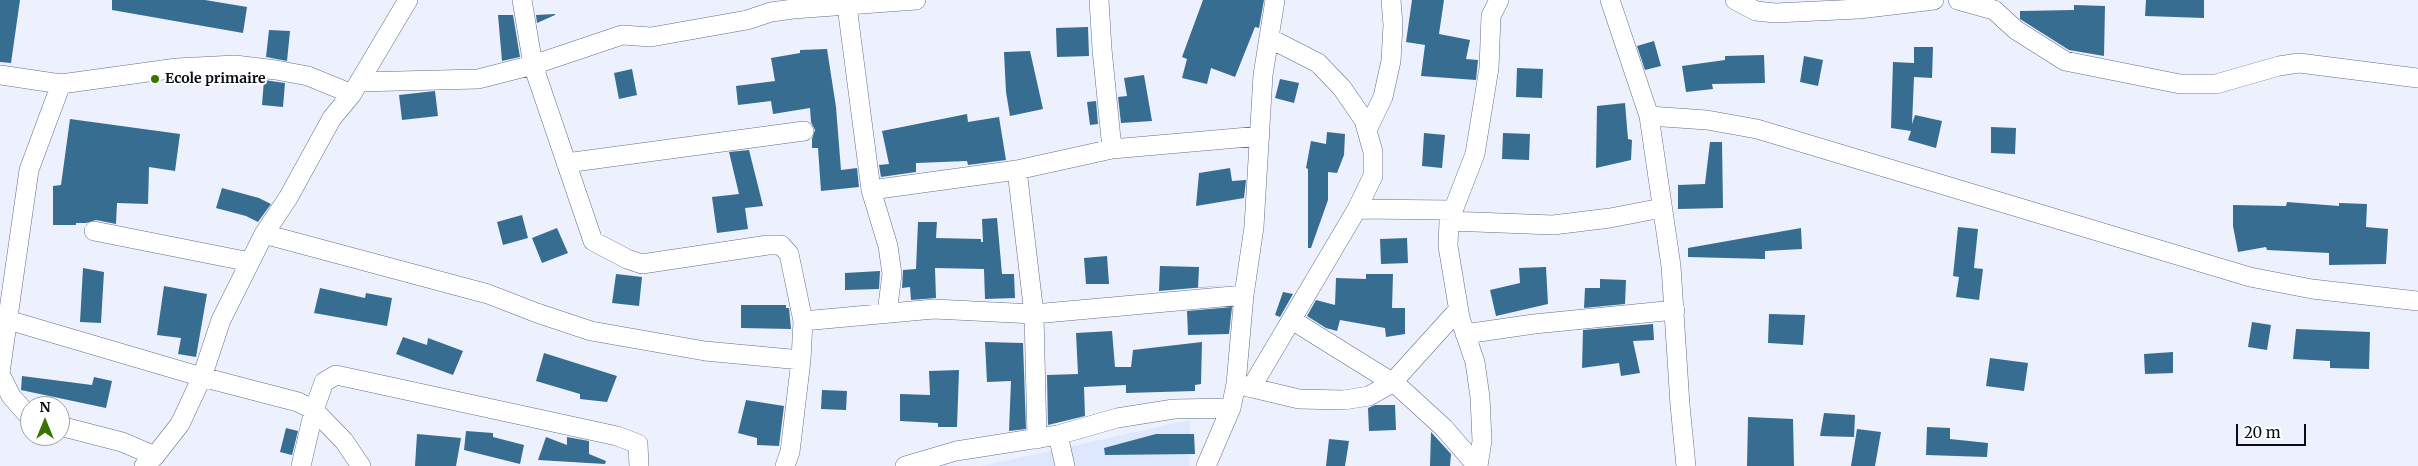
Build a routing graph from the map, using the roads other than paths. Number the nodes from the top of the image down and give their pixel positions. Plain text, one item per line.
1 (408, 0) edge
2 (522, 0) edge
3 (916, 0) edge
4 (1100, 0) edge
5 (1275, 0) edge
6 (1391, 0) edge
7 (1499, 0) edge
8 (1610, 0) edge
9 (1735, 0) edge
10 (1934, 0) edge
11 (1958, 0) edge
12 (771, 6) edge
13 (847, 6) junction
14 (1269, 38) junction
15 (533, 65) junction
16 (0, 75) edge
17 (2418, 78) edge
18 (61, 84) junction
19 (356, 88) junction
20 (1649, 116) junction
21 (1367, 130) junction
22 (804, 131) dead end
23 (1260, 136) junction
24 (1112, 149) junction
25 (566, 163) junction
26 (1017, 170) junction
27 (871, 190) junction
28 (1662, 208) junction
29 (1357, 209) junction
30 (1451, 216) junction
31 (94, 231) dead end
32 (264, 234) junction
33 (250, 262) junction
34 (1244, 295) junction
35 (2418, 301) edge
36 (1458, 310) junction
37 (1675, 310) junction
38 (887, 313) junction
39 (1034, 314) junction
40 (4, 320) edge
41 (1292, 320) junction
42 (802, 321) junction
43 (1465, 334) junction
44 (801, 360) junction
45 (0, 373) edge
46 (202, 377) junction
47 (1392, 383) junction
48 (1244, 386) junction
49 (20, 406) edge
50 (1231, 408) junction
51 (314, 410) junction
52 (70, 429) edge
53 (1058, 435) junction
54 (1037, 439) junction
55 (958, 459) edge
56 (149, 461) edge
57 (302, 466) edge
58 (361, 466) edge
59 (639, 466) edge
60 (785, 466) edge
61 (905, 466) edge
62 (1065, 466) edge
63 (1206, 466) edge
64 (1477, 466) edge
65 (1686, 466) edge

1 - 19 street
2 - 15 street
3 - 13 street
4 - 24 street
5 - 14 street
6 - 21 street
7 - 30 street
8 - 20 street
9 - 10 street
11 - 17 street
12 - 13 street
12 - 15 street
13 - 27 street
14 - 21 street
14 - 23 street
15 - 19 street
15 - 25 street
16 - 18 street
18 - 19 street
18 - 40 street
19 - 32 street
20 - 28 street
20 - 35 street
21 - 29 street
22 - 25 street
23 - 24 street
23 - 34 street
24 - 26 street
25 - 42 street
26 - 27 street
26 - 39 street
27 - 38 street
28 - 30 street
28 - 37 street
29 - 30 street
29 - 41 street
30 - 36 street
31 - 33 street
32 - 33 street
32 - 44 street
33 - 46 street
34 - 39 street
34 - 48 street
36 - 43 street
36 - 47 street
37 - 43 street
37 - 65 street
38 - 39 street
38 - 42 street
39 - 54 street
40 - 45 street
40 - 46 street
41 - 47 street
41 - 48 street
42 - 44 street
43 - 64 street
44 - 60 street
45 - 49 street
46 - 51 street
46 - 56 street
47 - 48 street
47 - 64 street
48 - 50 street
50 - 53 street
50 - 63 street
51 - 57 street
51 - 58 street
51 - 59 street
52 - 56 street
53 - 54 street
53 - 62 street
54 - 55 street
55 - 61 street

